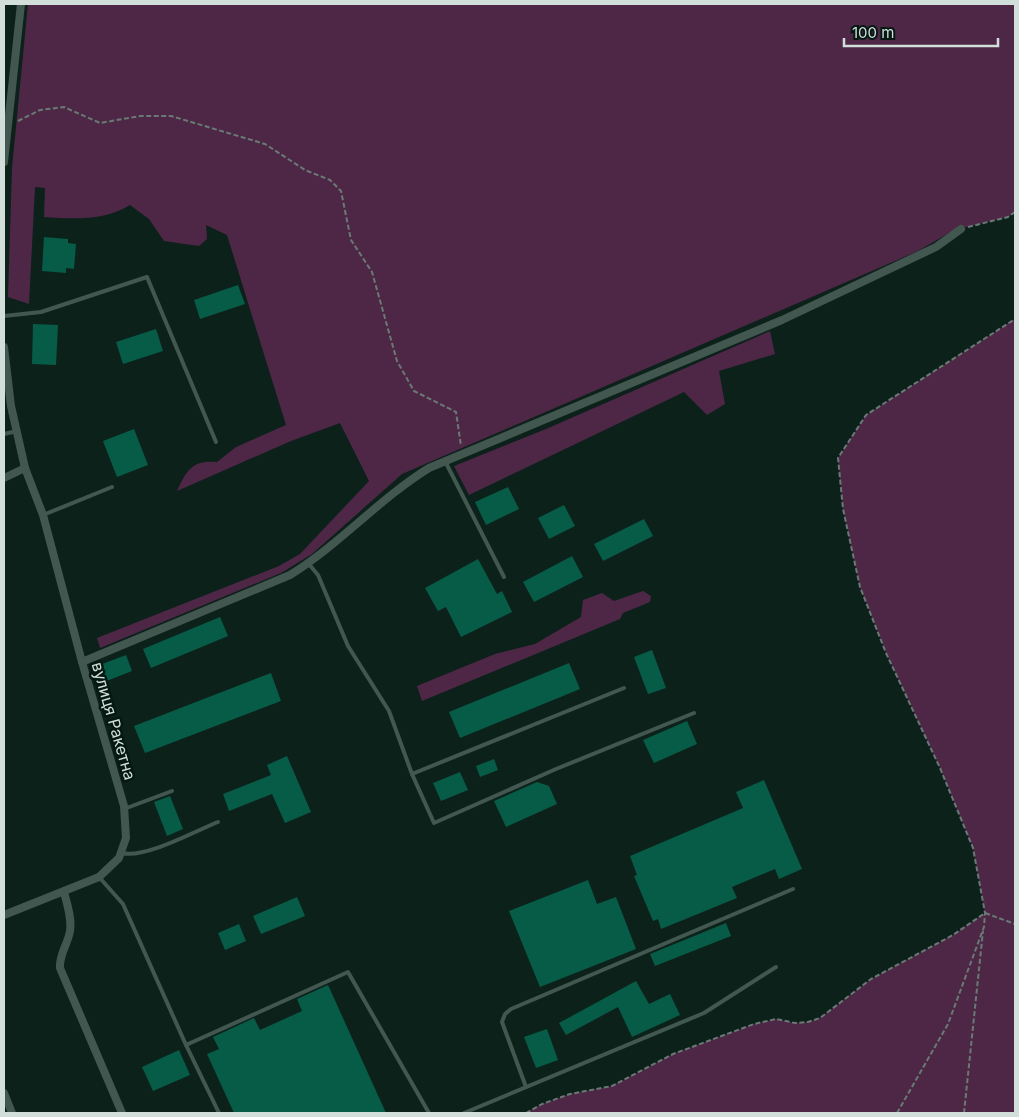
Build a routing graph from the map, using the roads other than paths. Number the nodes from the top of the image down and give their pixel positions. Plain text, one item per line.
1 (21, 4) edge
2 (4, 162) edge
3 (961, 229) road end
4 (4, 316) edge
5 (4, 347) edge
6 (17, 431) junction
7 (4, 434) edge
8 (216, 442) dead end
9 (445, 461) junction
10 (25, 468) junction
11 (4, 478) edge
12 (112, 486) dead end
13 (43, 515) junction
14 (308, 563) junction
15 (504, 577) dead end
16 (82, 662) junction
17 (624, 688) dead end
18 (694, 713) dead end
19 (412, 774) junction
20 (172, 791) dead end
21 (124, 809) junction
22 (218, 822) dead end
23 (122, 853) junction
24 (99, 877) junction
25 (792, 888) dead end
26 (64, 892) junction
27 (4, 915) edge
28 (776, 967) dead end
29 (186, 1045) junction
30 (526, 1088) junction
31 (4, 1093) edge
32 (12, 1113) edge
33 (122, 1113) edge
34 (219, 1113) edge
35 (429, 1113) edge
36 (464, 1113) edge

1 - 2 street
3 - 9 street
4 - 8 lane
5 - 6 street, вулиця Ракетна
6 - 7 lane
6 - 10 street, вулиця Ракетна
9 - 14 street
9 - 15 lane
10 - 11 street
10 - 13 street, вулиця Ракетна
12 - 13 lane
13 - 16 street, вулиця Ракетна
14 - 16 street
14 - 19 lane
16 - 21 street, вулиця Ракетна
17 - 19 lane
18 - 19 lane
20 - 21 lane
21 - 23 street, вулиця Ракетна
22 - 23 lane
23 - 24 street
24 - 26 street
24 - 29 lane
25 - 30 lane
26 - 27 street
26 - 33 street
28 - 30 lane
29 - 34 lane
29 - 35 lane
30 - 36 lane
31 - 32 street

